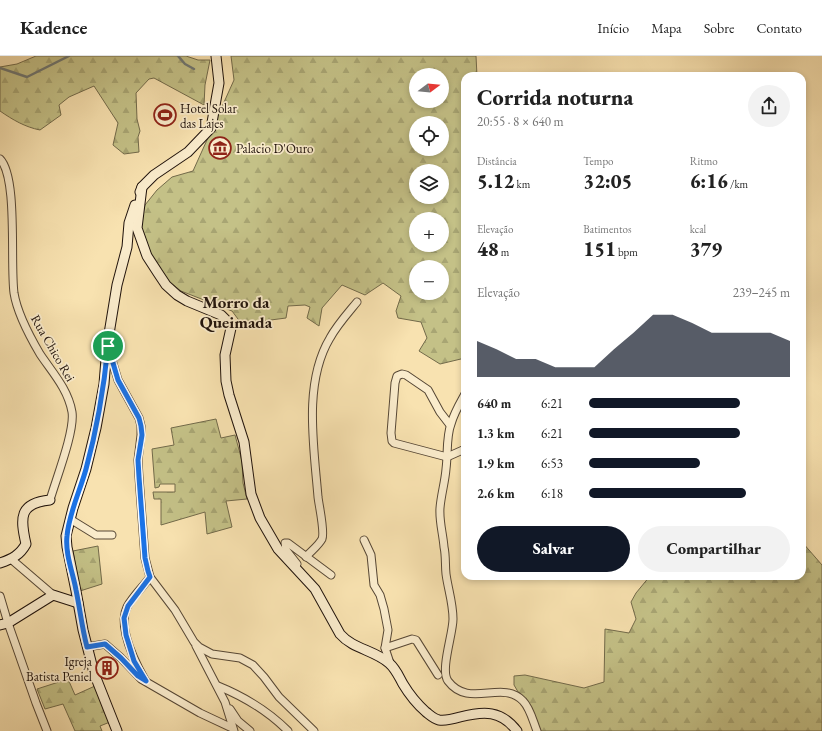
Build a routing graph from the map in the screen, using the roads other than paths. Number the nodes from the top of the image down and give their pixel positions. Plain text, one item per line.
1 (216, 56) edge
2 (0, 159) edge
3 (142, 186) junction
4 (357, 302) dead end
5 (108, 346) junction
6 (461, 402) edge
7 (450, 425) junction
8 (461, 450) edge
9 (447, 457) junction
10 (50, 500) joint
11 (70, 519) junction
12 (112, 535) dead end
13 (364, 540) dead end
14 (306, 557) junction
15 (11, 559) junction
16 (0, 563) edge
17 (331, 576) dead end
18 (150, 577) junction
19 (310, 582) junction
20 (53, 595) junction
21 (0, 596) edge
22 (78, 603) junction
23 (4, 624) edge
24 (194, 642) junction
25 (87, 647) junction
26 (386, 648) junction
27 (390, 664) junction
28 (438, 675) dead end
29 (146, 681) junction
30 (218, 686) junction
31 (225, 702) junction
32 (233, 729) edge
33 (47, 731) edge
34 (117, 731) edge
35 (250, 731) edge
36 (288, 731) edge
37 (314, 731) edge
38 (517, 731) edge
39 (537, 731) edge

1 - 3 street
2 - 10 street, Rua Chico Rei
3 - 5 street
3 - 19 street
4 - 14 street
5 - 11 street
5 - 18 street
6 - 7 street
7 - 9 street
7 - 9 street
8 - 9 street
9 - 39 street
10 - 15 street
11 - 12 street
11 - 22 street
13 - 26 street
14 - 17 street
14 - 19 street
15 - 16 street
15 - 20 street
18 - 24 street
18 - 29 street
19 - 27 street
20 - 22 street
20 - 23 street
21 - 23 street
22 - 25 street
23 - 33 street
24 - 30 street
24 - 37 street
25 - 29 street
25 - 34 street
26 - 27 street
26 - 28 street
27 - 38 street
29 - 32 street
30 - 31 street
30 - 36 street
31 - 32 street
31 - 35 street

